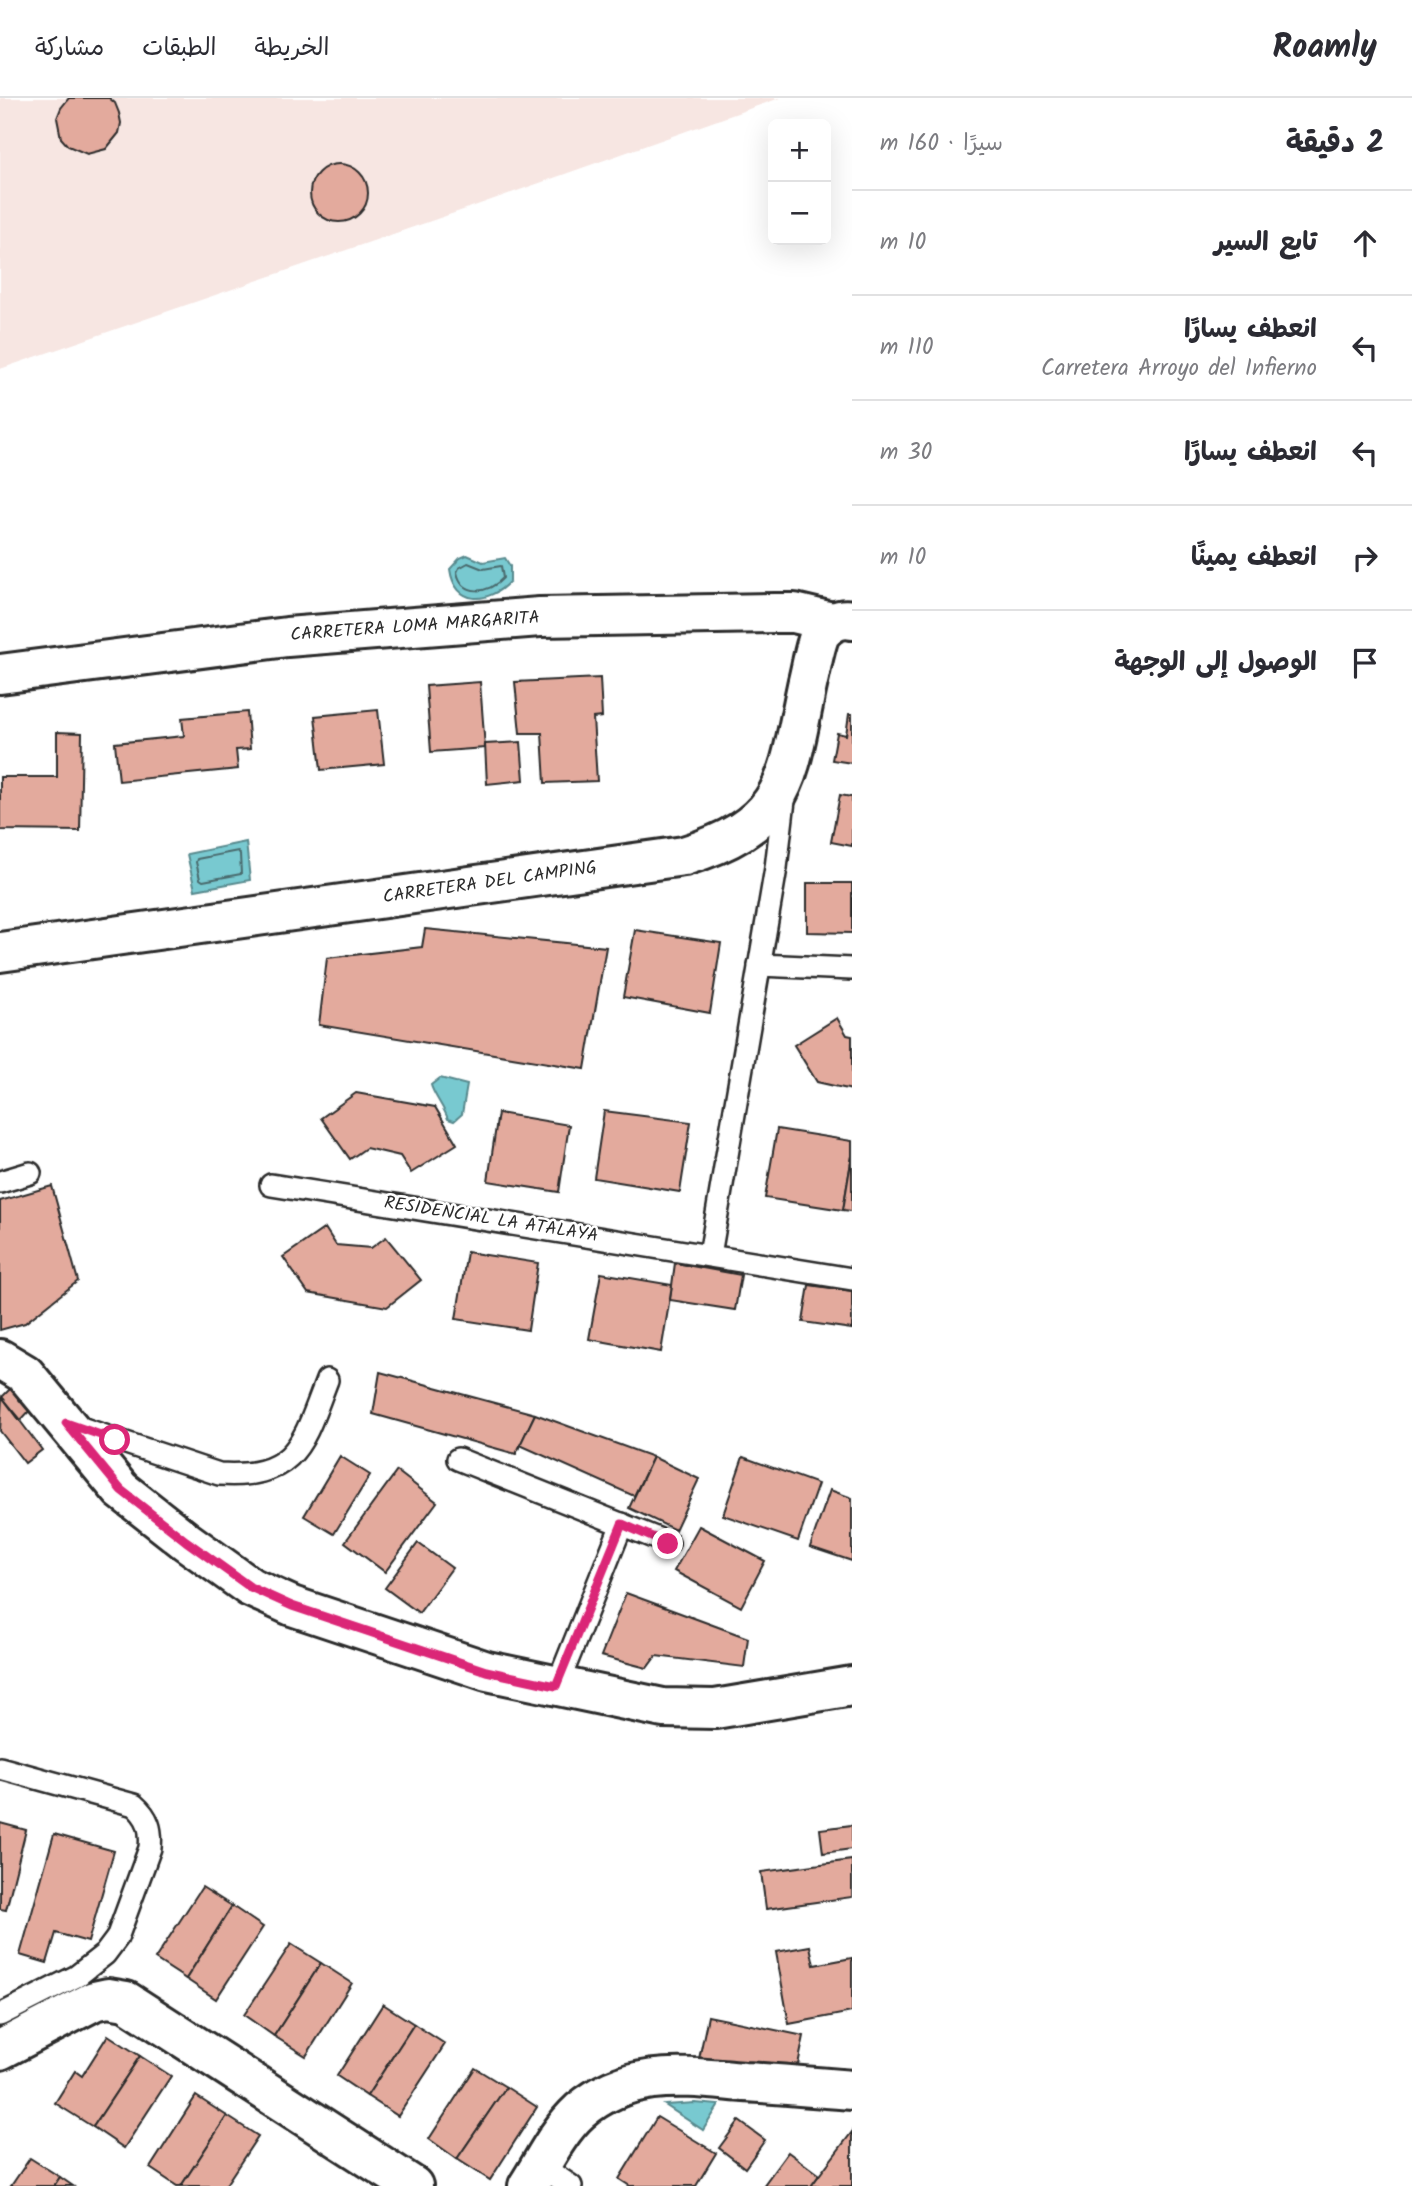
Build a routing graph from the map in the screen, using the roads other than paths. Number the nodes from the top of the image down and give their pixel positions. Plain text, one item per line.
1 (842, 621) edge
2 (0, 674) edge
3 (786, 779) junction
4 (735, 836) junction
5 (776, 868) junction
6 (0, 952) edge
7 (759, 965) junction
8 (852, 968) edge
9 (30, 1173) dead end
10 (0, 1182) edge
11 (271, 1185) dead end
12 (710, 1255) junction
13 (852, 1279) edge
14 (0, 1359) edge
15 (327, 1380) dead end
16 (66, 1423) junction
17 (458, 1459) dead end
18 (622, 1524) junction
19 (668, 1544) dead end
20 (556, 1686) junction
21 (852, 1686) edge
22 (0, 1768) edge
23 (0, 2015) edge
24 (0, 2050) edge
25 (852, 2090) edge
26 (547, 2179) edge
27 (413, 2186) edge

1 - 2 street, CARRETERA LOMA MARGARITA
1 - 3 street, CARRETERA DEL CAMPING
3 - 4 street, CARRETERA DEL CAMPING
3 - 5 lane
4 - 5 lane
4 - 6 street, CARRETERA DEL CAMPING
5 - 7 lane
7 - 8 lane
7 - 12 lane
9 - 10 lane
11 - 12 lane, RESIDENCIAL LA ATALAYA
12 - 13 lane, RESIDENCIAL LA ATALAYA
14 - 16 street
15 - 16 lane
16 - 20 street
17 - 18 lane
18 - 19 lane
18 - 20 lane
20 - 21 street
22 - 23 lane
24 - 27 street
25 - 26 street

